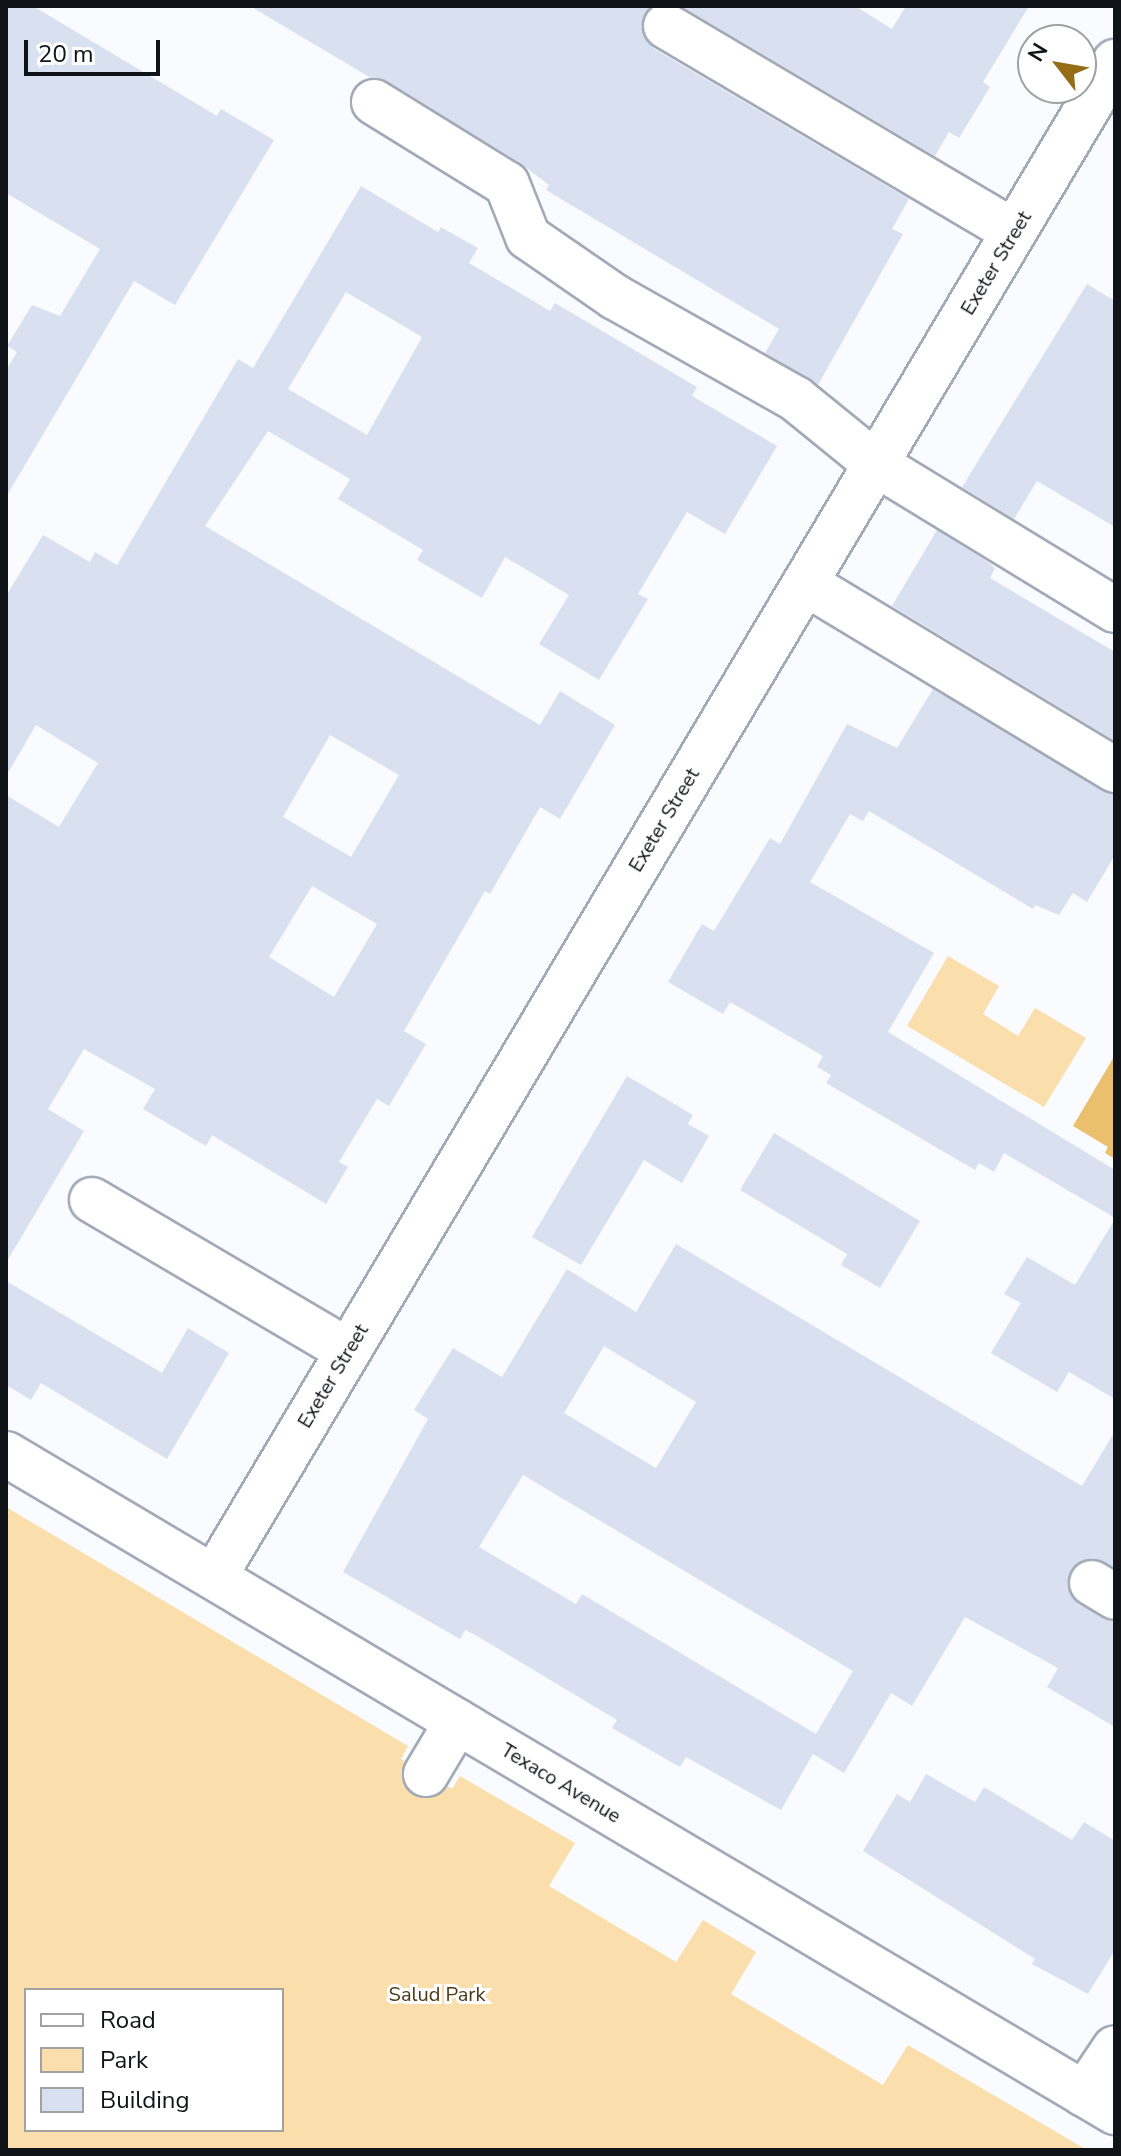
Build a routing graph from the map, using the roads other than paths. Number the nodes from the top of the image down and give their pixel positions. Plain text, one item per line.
1 (666, 26) dead end
2 (1115, 62) edge
3 (374, 102) dead end
4 (1014, 232) junction
5 (876, 464) junction
6 (805, 583) junction
7 (1115, 610) edge
8 (1115, 770) edge
9 (92, 1200) dead end
10 (348, 1351) junction
11 (6, 1454) edge
12 (214, 1577) junction
13 (457, 1722) junction
14 (426, 1774) dead end
15 (1115, 2048) edge
16 (1100, 2103) edge

1 - 4 street
2 - 4 street, Exeter Street
3 - 5 street
4 - 5 street, Exeter Street
5 - 6 street, Exeter Street
5 - 7 street
6 - 8 street
6 - 10 street, Exeter Street
9 - 10 street
10 - 12 street, Exeter Street
11 - 12 street, Texaco Avenue
12 - 13 street, Texaco Avenue
13 - 14 street
13 - 16 street, Texaco Avenue
15 - 16 street

